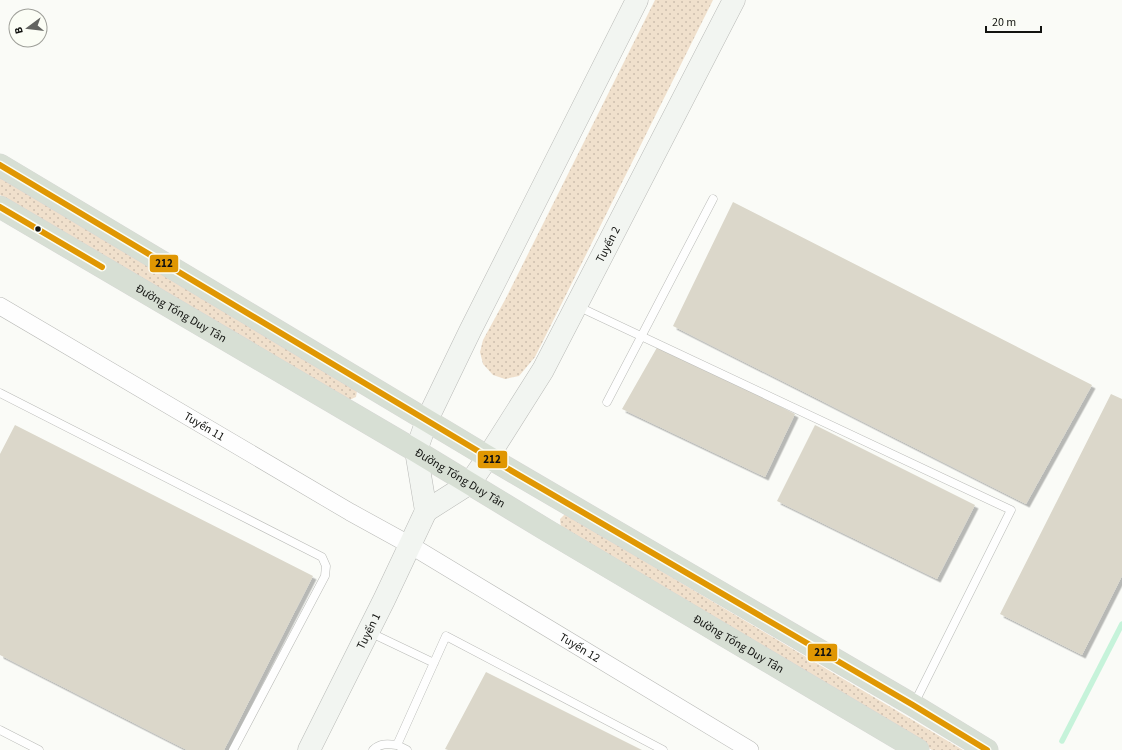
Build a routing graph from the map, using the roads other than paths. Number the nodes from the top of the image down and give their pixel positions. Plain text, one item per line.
1 (637, 0) edge
2 (734, 0) edge
3 (0, 165) edge
4 (713, 199) dead end
5 (0, 207) edge
6 (576, 305) junction
7 (0, 306) edge
8 (641, 336) junction
9 (0, 393) edge
10 (607, 402) dead end
11 (427, 420) junction
12 (416, 451) junction
13 (488, 457) junction
14 (470, 483) junction
15 (426, 512) junction
16 (410, 545) junction
17 (368, 632) junction
18 (434, 663) junction
19 (913, 705) junction
20 (0, 730) edge
21 (397, 745) junction
22 (39, 750) edge
23 (233, 750) edge
24 (309, 750) edge
25 (373, 750) edge
26 (407, 750) edge
27 (663, 750) edge
28 (750, 750) edge
29 (918, 750) edge
30 (988, 750) edge

1 - 11 main road
2 - 6 main road, Tuyến 2
3 - 11 highway
4 - 8 lane
5 - 12 highway, Đường Tống Duy Tân
6 - 8 lane
6 - 13 main road, Tuyến 2
7 - 16 street, Tuyến 11
8 - 10 lane
8 - 19 lane
9 - 23 lane
11 - 12 main road
11 - 13 highway
12 - 14 highway, Đường Tống Duy Tân
12 - 15 main road
13 - 14 main road, Tuyến 2
13 - 19 highway
14 - 15 main road
14 - 29 highway, Đường Tống Duy Tân
15 - 16 main road, Tuyến 1
16 - 17 main road, Tuyến 1
16 - 28 street, Tuyến 12
17 - 18 lane
17 - 24 main road, Tuyến 1
18 - 21 lane
18 - 27 lane
19 - 30 highway
20 - 22 lane
21 - 25 lane
21 - 26 lane

